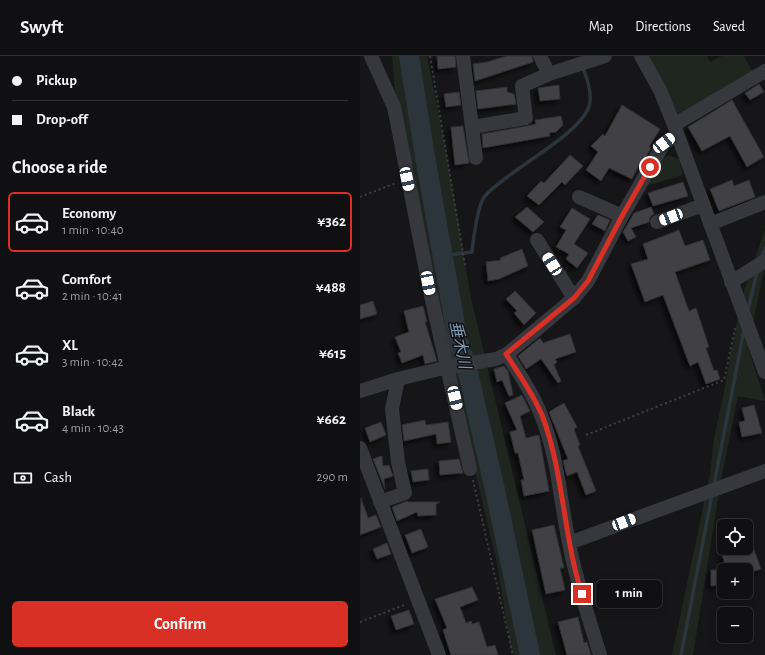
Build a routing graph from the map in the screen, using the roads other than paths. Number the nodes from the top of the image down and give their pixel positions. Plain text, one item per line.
1 (371, 56) edge
2 (463, 56) edge
3 (540, 56) edge
4 (606, 56) edge
5 (641, 56) edge
6 (765, 71) edge
7 (548, 74) junction
8 (473, 127) junction
9 (675, 130) junction
10 (476, 158) dead end
11 (579, 197) dead end
12 (765, 202) edge
13 (703, 205) junction
14 (622, 216) junction
15 (657, 222) dead end
16 (710, 224) junction
17 (537, 240) dead end
18 (760, 264) edge
19 (731, 282) junction
20 (574, 298) junction
21 (506, 354) junction
22 (762, 355) edge
23 (452, 366) junction
24 (765, 372) edge
25 (398, 379) junction
26 (360, 391) edge
27 (360, 448) edge
28 (470, 469) road end
29 (765, 471) edge
30 (380, 502) junction
31 (569, 543) junction
32 (439, 655) edge
33 (600, 655) edge

1 - 23 street
2 - 8 street
3 - 7 street
4 - 7 street
5 - 9 street
6 - 9 street
7 - 8 street
8 - 10 street
9 - 13 street
9 - 14 street
11 - 14 street
12 - 16 street
13 - 15 street
13 - 16 street
14 - 20 street
16 - 19 street
17 - 20 street
18 - 19 street
19 - 22 street
20 - 21 street
21 - 23 street
21 - 31 street
22 - 24 street
23 - 25 street
23 - 28 street
25 - 26 street
25 - 30 street
27 - 30 street
29 - 31 street
30 - 32 street
31 - 33 street

